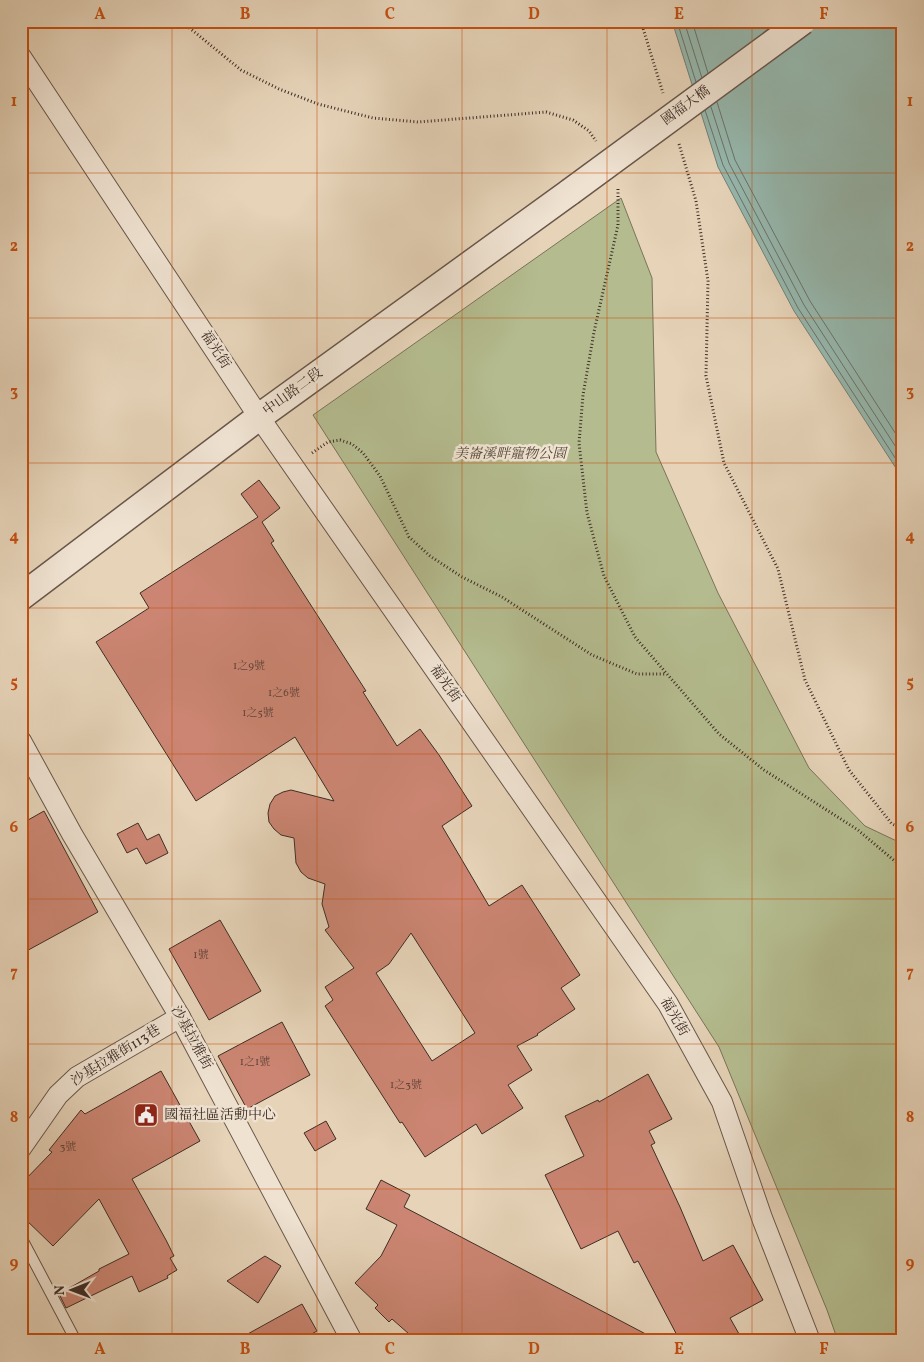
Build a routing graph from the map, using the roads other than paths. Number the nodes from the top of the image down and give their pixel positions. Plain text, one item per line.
1 (804, 21) edge
2 (21, 57) edge
3 (570, 192) joint
4 (259, 417) junction
5 (21, 597) edge
6 (21, 741) edge
7 (180, 1017) junction
8 (21, 1148) edge
9 (21, 1237) edge
10 (76, 1341) edge
11 (352, 1341) edge
12 (810, 1341) edge

1 - 3 street, 國福大橋, bridge
2 - 4 street, 福光街
3 - 4 street, 中山路二段
4 - 5 street, 中山路二段
4 - 12 street, 福光街
6 - 7 street, 沙基拉雅街
7 - 8 street, 沙基拉雅街113巷
7 - 11 street, 沙基拉雅街
9 - 10 lane

